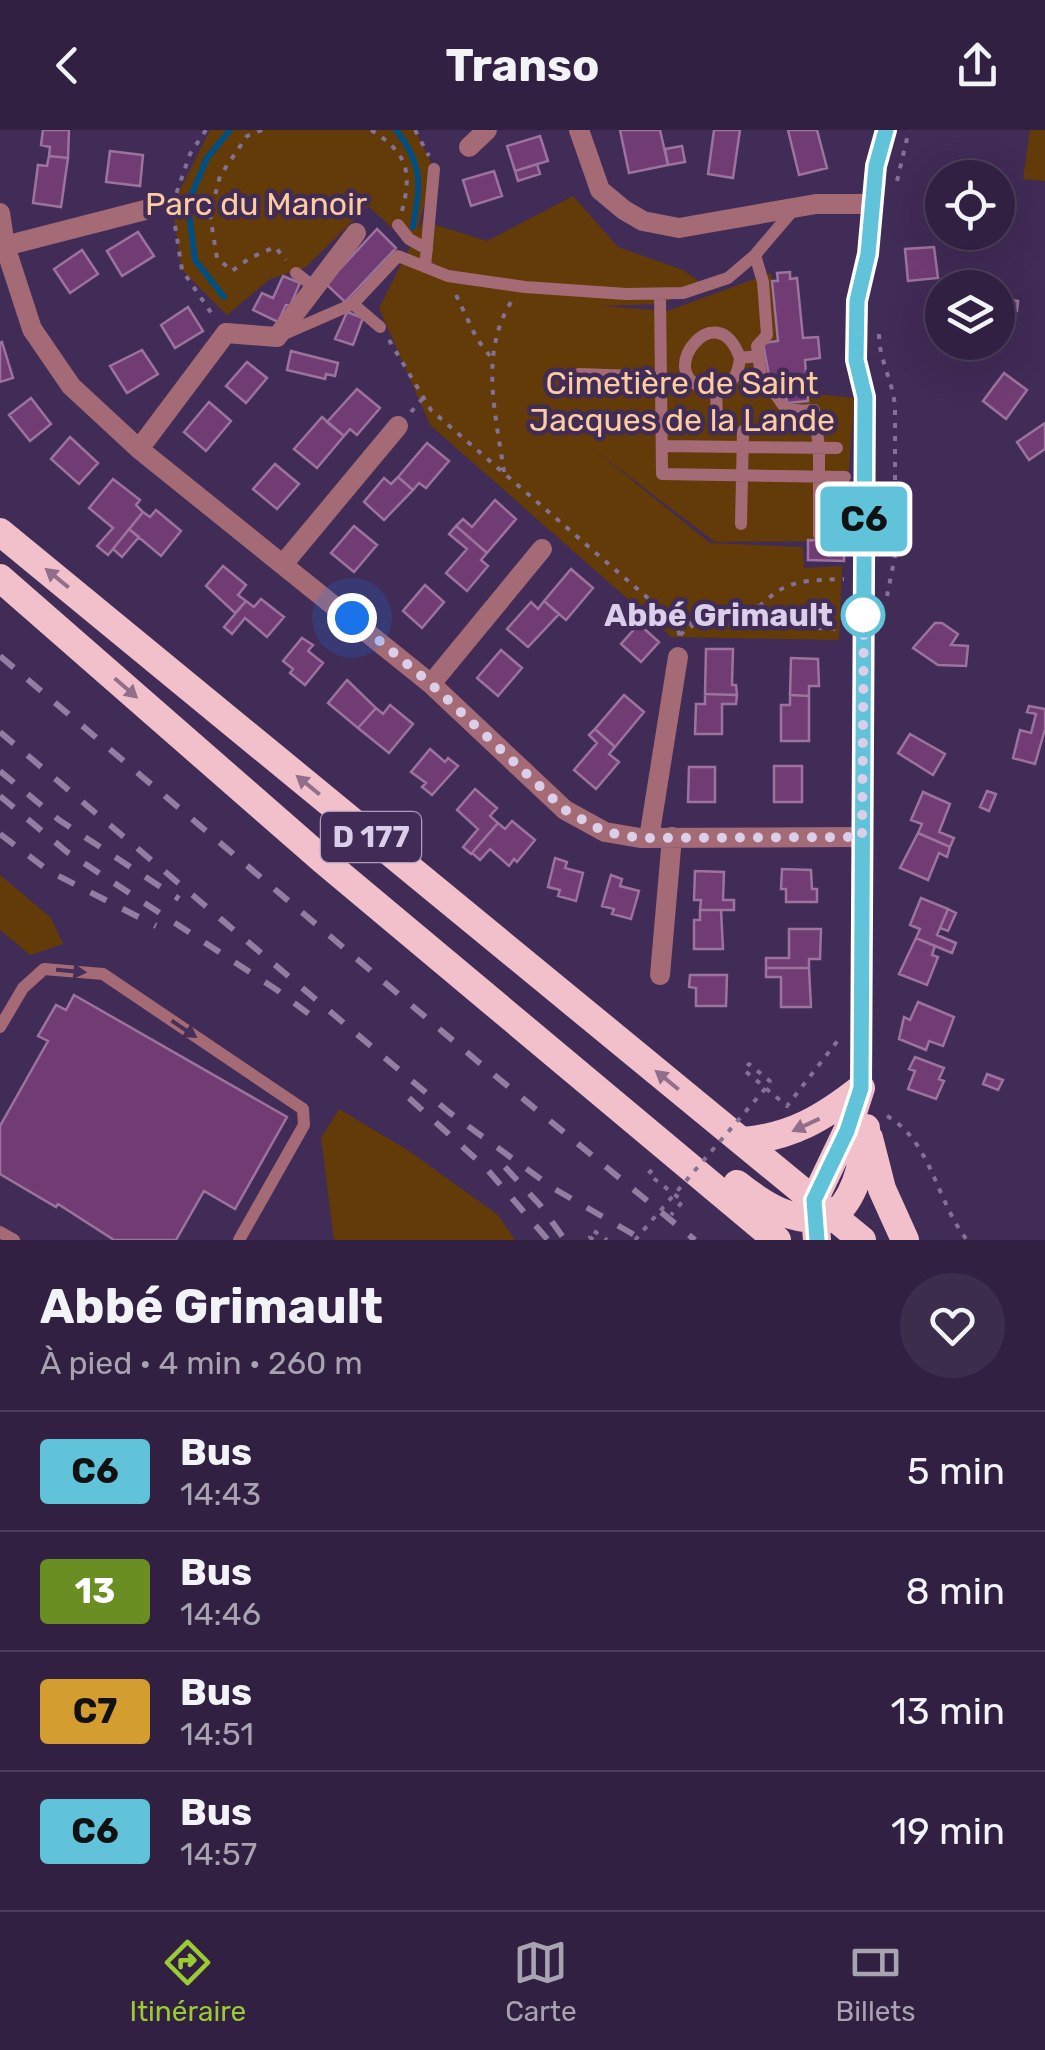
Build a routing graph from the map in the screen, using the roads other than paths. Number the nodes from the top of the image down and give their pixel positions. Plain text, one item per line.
1 (487, 130) edge
2 (579, 130) edge
3 (886, 130) edge
4 (469, 146) dead end
5 (434, 169) dead end
6 (871, 204) junction
7 (796, 208) junction
8 (144, 210) dead end
9 (0, 214) edge
10 (398, 225) road end
11 (356, 233) dead end
12 (5, 246) junction
13 (427, 249) junction
14 (755, 255) junction
15 (426, 267) junction
16 (296, 274) dead end
17 (314, 287) junction
18 (660, 294) junction
19 (353, 304) junction
20 (380, 327) road end
21 (277, 336) junction
22 (758, 356) junction
23 (740, 358) junction
24 (579, 374) dead end
25 (662, 378) junction
26 (716, 389) junction
27 (716, 420) dead end
28 (398, 426) dead end
29 (743, 431) dead end
30 (663, 446) junction
31 (742, 447) junction
32 (819, 447) junction
33 (139, 448) junction
34 (837, 448) dead end
35 (741, 475) junction
36 (819, 476) junction
37 (845, 477) dead end
38 (741, 524) dead end
39 (0, 532) edge
40 (819, 535) dead end
41 (542, 549) dead end
42 (284, 563) junction
43 (0, 578) edge
44 (678, 656) dead end
45 (431, 684) junction
46 (862, 837) junction
47 (649, 838) junction
48 (672, 838) junction
49 (324, 861) junction
50 (660, 975) dead end
51 (0, 1027) edge
52 (861, 1088) junction
53 (874, 1120) junction
54 (742, 1142) junction
55 (819, 1219) edge
56 (0, 1232) edge
57 (14, 1240) edge
58 (239, 1240) edge
59 (776, 1240) edge
60 (862, 1240) edge
61 (904, 1240) edge

1 - 4 street
2 - 7 street
3 - 6 street
5 - 13 lane
6 - 7 street
6 - 46 street
7 - 14 lane
8 - 12 street
9 - 12 street
10 - 13 lane
11 - 17 street
12 - 33 street
13 - 15 lane
14 - 18 lane
14 - 22 lane
15 - 18 lane
15 - 19 lane
16 - 17 lane
17 - 21 street
18 - 25 lane
19 - 20 lane
19 - 21 lane
21 - 33 street
22 - 23 lane
22 - 32 lane
23 - 26 lane
23 - 26 lane
24 - 25 lane
25 - 30 lane
26 - 27 lane
28 - 42 street
29 - 31 lane
30 - 31 lane
30 - 35 lane
31 - 32 lane
31 - 35 lane
32 - 34 lane
32 - 36 lane
33 - 42 street
35 - 36 lane
35 - 38 lane
36 - 37 lane
36 - 40 lane
54 -> 39 highway, D 177
41 - 45 street
42 - 45 street
43 -> 49 highway, D 177
44 - 47 street
45 - 47 street
46 - 48 street
46 - 52 street
47 - 48 street
48 - 50 street
49 - 55 highway
49 - 59 highway
51 -> 58 lane
52 - 53 highway
52 -> 54 highway
52 - 55 highway
53 - 55 highway
53 - 61 highway
54 - 55 highway, D 177
55 - 60 highway, D 177
56 - 57 lane

